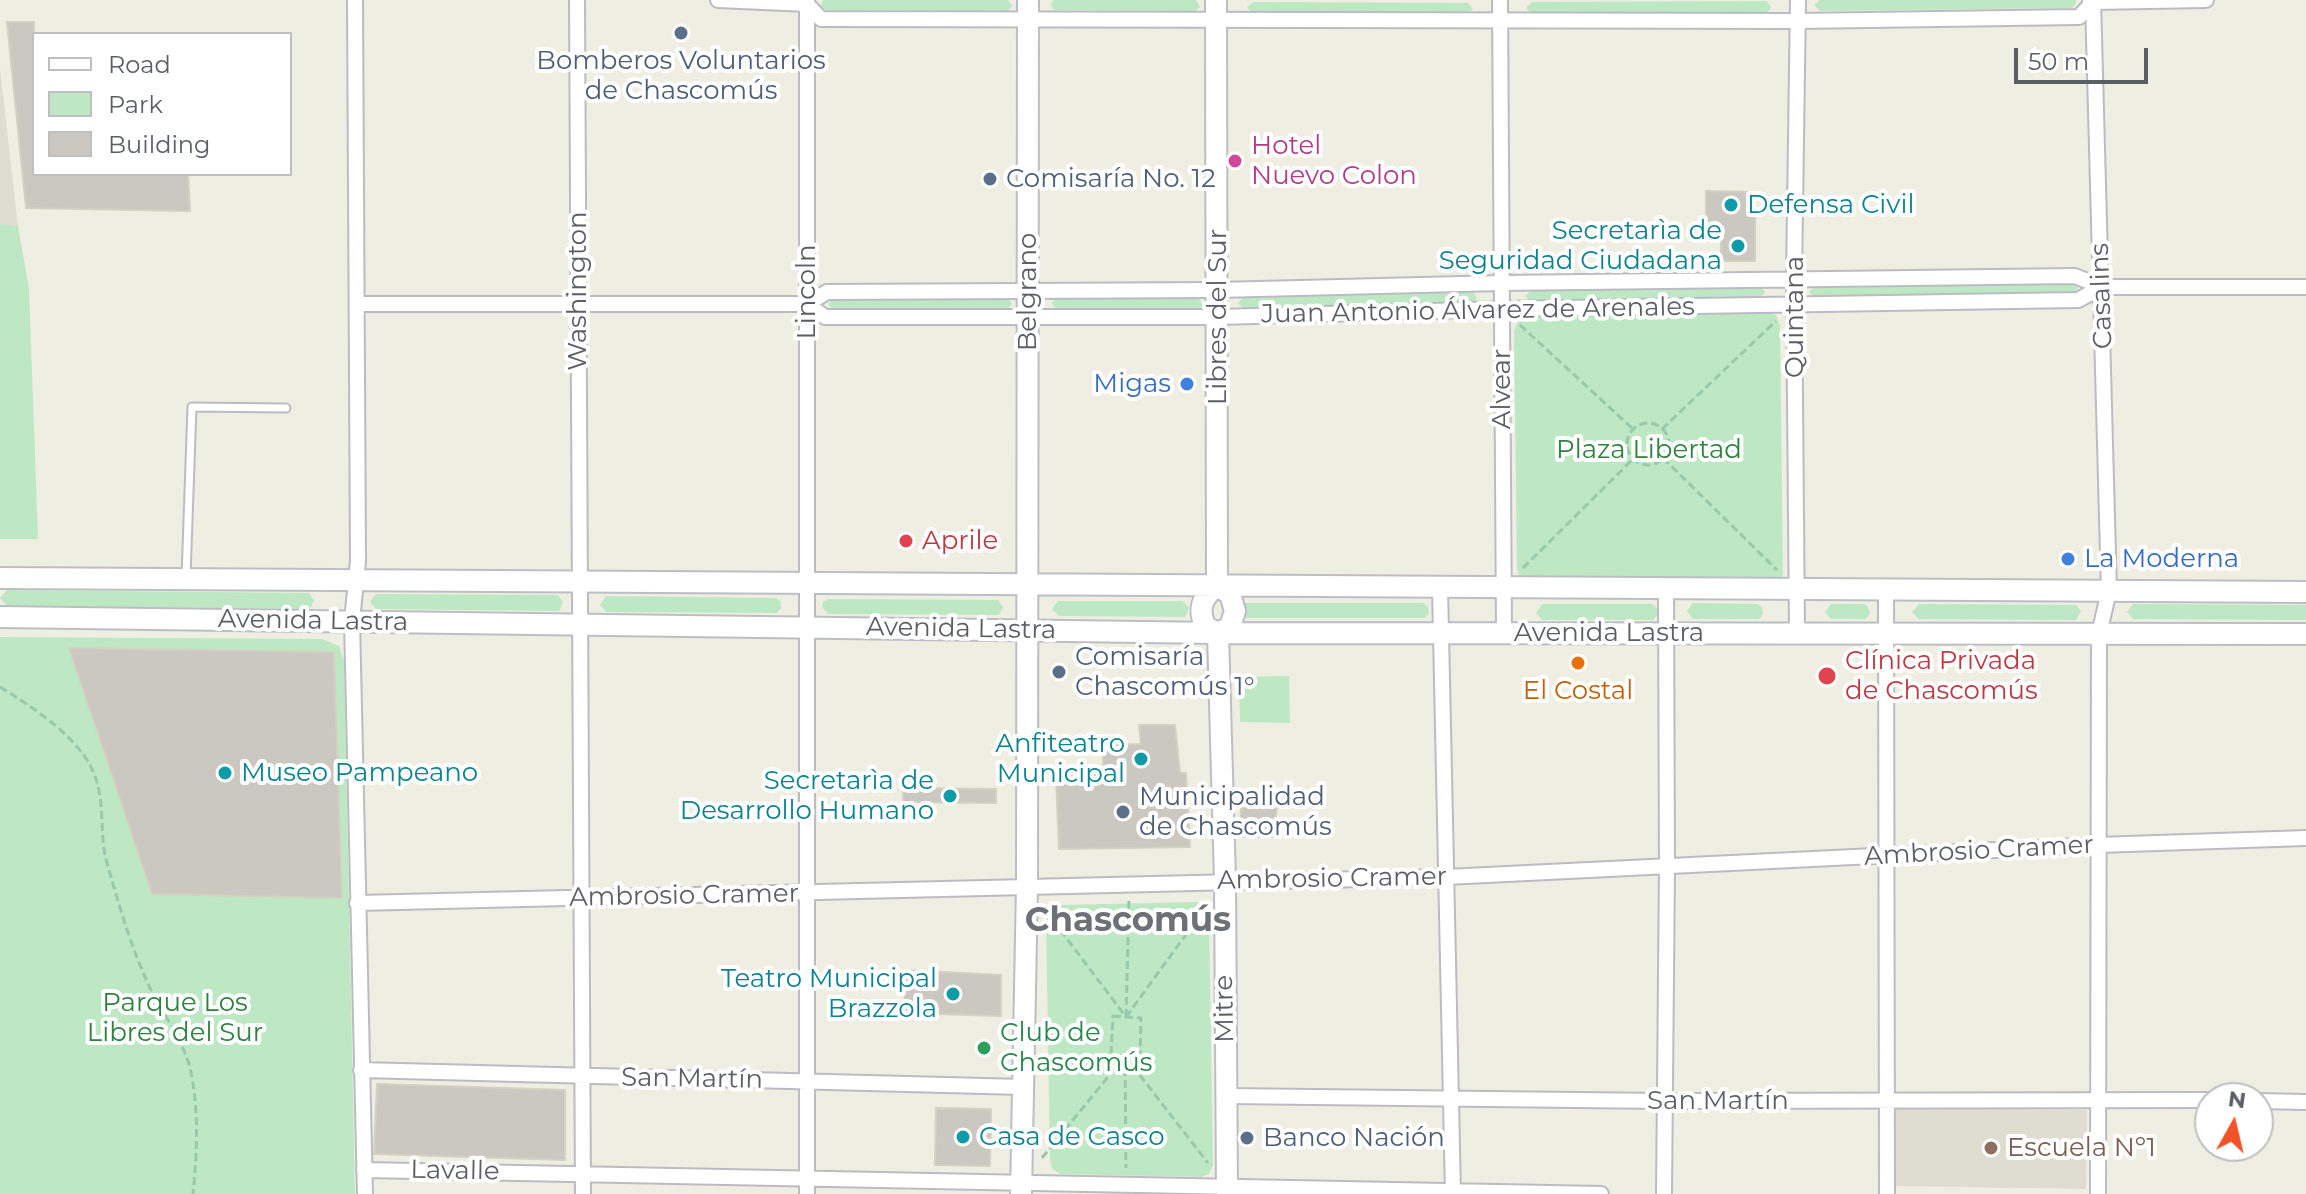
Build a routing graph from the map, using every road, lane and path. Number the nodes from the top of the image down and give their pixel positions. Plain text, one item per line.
1 (355, 0) edge
2 (577, 0) edge
3 (718, 0) edge
4 (1500, 0) edge
5 (1798, 0) edge
6 (2206, 0) edge
7 (808, 1) edge
8 (2092, 1) edge
9 (1028, 10) edge
10 (1216, 10) edge
11 (1500, 21) junction
12 (1798, 21) junction
13 (1794, 279) junction
14 (1502, 283) junction
15 (2102, 287) junction
16 (2306, 287) edge
17 (1218, 290) junction
18 (1028, 291) junction
19 (357, 304) junction
20 (579, 304) junction
21 (807, 304) junction
22 (1795, 304) junction
23 (1502, 309) junction
24 (1028, 317) junction
25 (1218, 317) junction
26 (286, 408) dead end
27 (1633, 429) junction
28 (1662, 429) junction
29 (1663, 458) junction
30 (1633, 459) junction
31 (0, 578) edge
32 (186, 580) junction
33 (355, 581) junction
34 (580, 582) junction
35 (806, 584) junction
36 (1028, 585) junction
37 (1217, 586) junction
38 (1440, 587) junction
39 (1503, 588) junction
40 (1666, 589) junction
41 (1797, 589) junction
42 (1886, 590) junction
43 (2109, 591) junction
44 (2306, 592) edge
45 (0, 617) edge
46 (352, 621) junction
47 (581, 624) junction
48 (807, 627) junction
49 (1027, 630) junction
50 (1218, 633) junction
51 (1440, 633) junction
52 (1504, 633) junction
53 (1667, 633) junction
54 (1797, 634) junction
55 (1887, 634) junction
56 (2099, 634) junction
57 (2306, 634) edge
58 (0, 687) edge
59 (2306, 838) edge
60 (2098, 845) junction
61 (1888, 856) junction
62 (1667, 866) junction
63 (1446, 877) junction
64 (1225, 880) junction
65 (1130, 883) junction
66 (1027, 886) junction
67 (807, 893) junction
68 (582, 898) junction
69 (357, 903) junction
70 (1207, 905) dead end
71 (1126, 1017) junction
72 (1125, 1056) junction
73 (361, 1070) junction
74 (583, 1076) junction
75 (807, 1081) junction
76 (1023, 1087) junction
77 (1226, 1096) junction
78 (2097, 1099) junction
79 (1450, 1100) junction
80 (2194, 1100) edge
81 (1664, 1101) junction
82 (1887, 1101) junction
83 (2274, 1101) edge
84 (2306, 1102) edge
85 (1208, 1163) dead end
86 (364, 1170) junction
87 (583, 1173) junction
88 (1127, 1185) junction
89 (807, 1187) edge
90 (1021, 1189) edge
91 (1227, 1190) edge
92 (1453, 1193) edge
93 (193, 1194) edge
94 (365, 1194) edge
95 (583, 1194) edge
96 (1601, 1194) edge
97 (1664, 1194) edge
98 (1887, 1194) edge
99 (2098, 1194) edge

1 - 19 street
2 - 20 street, Washington
3 - 7 street
4 - 11 street, Alvear
5 - 12 street, Quintana
6 - 8 street
7 - 9 street
7 - 21 street, Lincoln
8 - 12 street
8 - 15 street, Casalins
9 - 10 street
9 - 18 main road, Belgrano
10 - 11 street
10 - 17 main road, Libres del Sur
11 - 12 street
11 - 14 street, Alvear
12 - 13 street, Quintana
13 - 14 street, Juan Antonio Álvarez de Arenales
13 - 15 street, Juan Antonio Álvarez de Arenales
13 - 22 street, Quintana
14 - 17 street, Juan Antonio Álvarez de Arenales
14 - 23 street, Alvear
15 - 16 street, Juan Antonio Álvarez de Arenales
15 - 22 street, Juan Antonio Álvarez de Arenales
15 - 43 street, Casalins
17 - 18 street, Juan Antonio Álvarez de Arenales
17 - 25 main road, Libres del Sur
18 - 21 street, Juan Antonio Álvarez de Arenales
18 - 24 main road, Belgrano
19 - 20 street, Juan Antonio Álvarez de Arenales
19 - 33 street
20 - 21 street, Juan Antonio Álvarez de Arenales
20 - 34 street, Washington
21 - 24 street, Juan Antonio Álvarez de Arenales
21 - 35 street, Lincoln
22 - 23 street, Juan Antonio Álvarez de Arenales
22 - 28 path
22 - 41 street, Quintana
23 - 25 street, Juan Antonio Álvarez de Arenales
23 - 27 path
23 - 39 street, Alvear
24 - 25 street, Juan Antonio Álvarez de Arenales
24 - 36 main road, Belgrano
25 - 37 main road, Libres del Sur
26 - 32 lane
27 - 28 path
27 - 30 path
28 - 29 path
29 - 30 path
29 - 41 path
30 - 39 path
31 - 32 main road, Avenida Lastra
32 - 33 main road, Avenida Lastra
33 - 34 main road, Avenida Lastra
33 - 46 street
34 - 35 main road, Avenida Lastra
34 - 47 street, Washington
35 - 36 main road, Avenida Lastra
35 - 48 street, Lincoln
36 - 37 main road, Avenida Lastra
36 - 49 main road, Belgrano
37 - 38 main road, Avenida Lastra
37 - 50 main road
37 - 50 main road
38 - 39 main road, Avenida Lastra
38 - 51 street
39 - 40 main road, Avenida Lastra
39 - 52 street, Alvear
40 - 41 main road, Avenida Lastra
40 - 53 street
41 - 42 main road, Avenida Lastra
41 - 54 street, Quintana
42 - 43 main road, Avenida Lastra
42 - 55 street
43 - 44 main road, Avenida Lastra
43 - 56 street, Casalins
45 - 46 main road, Avenida Lastra
46 - 47 main road, Avenida Lastra
46 - 69 street
47 - 48 main road, Avenida Lastra
47 - 68 street, Washington
48 - 49 main road, Avenida Lastra
48 - 67 street, Lincoln
49 - 50 main road, Avenida Lastra
49 - 66 main road, Belgrano
50 - 51 main road, Avenida Lastra
50 - 64 main road, Mitre
51 - 52 main road, Avenida Lastra
51 - 63 street
52 - 53 main road, Avenida Lastra
53 - 54 main road, Avenida Lastra
53 - 62 street
54 - 55 main road, Avenida Lastra
55 - 56 main road, Avenida Lastra
55 - 61 street
56 - 57 main road, Avenida Lastra
56 - 60 street, Casalins
58 - 93 path
59 - 60 street, Ambrosio Cramer
60 - 61 street, Ambrosio Cramer
60 - 78 street, Casalins
61 - 62 street, Ambrosio Cramer
61 - 82 street
62 - 63 street, Ambrosio Cramer
62 - 81 street
63 - 64 street, Ambrosio Cramer
63 - 79 street
64 - 65 street, Ambrosio Cramer
64 - 77 main road, Mitre
65 - 66 street, Ambrosio Cramer
65 - 71 path
66 - 67 street, Ambrosio Cramer
66 - 71 path
66 - 76 main road, Belgrano
67 - 68 street, Ambrosio Cramer
67 - 75 street, Lincoln
68 - 69 street, Ambrosio Cramer
68 - 74 street, Washington
69 - 73 street
70 - 71 path
71 - 72 path
71 - 72 path
72 - 85 path
72 - 88 path
72 - 90 path
73 - 74 street, San Martín
73 - 86 street
74 - 75 street, San Martín
74 - 87 street, Washington
75 - 76 street, San Martín
75 - 89 street, Lincoln
76 - 90 main road, Belgrano
77 - 79 street, San Martín
77 - 91 main road, Mitre
78 - 80 street, San Martín
78 - 82 street, San Martín
78 - 99 street, Casalins
79 - 81 street, San Martín
79 - 92 street
81 - 82 street, San Martín
81 - 97 street
82 - 98 street
83 - 84 street
86 - 87 street, Lavalle
86 - 94 street
87 - 89 street, Lavalle
87 - 95 street, Washington
88 - 90 street, Lavalle
88 - 91 street, Lavalle
89 - 90 street, Lavalle
91 - 92 street, Lavalle
92 - 96 street, Lavalle

